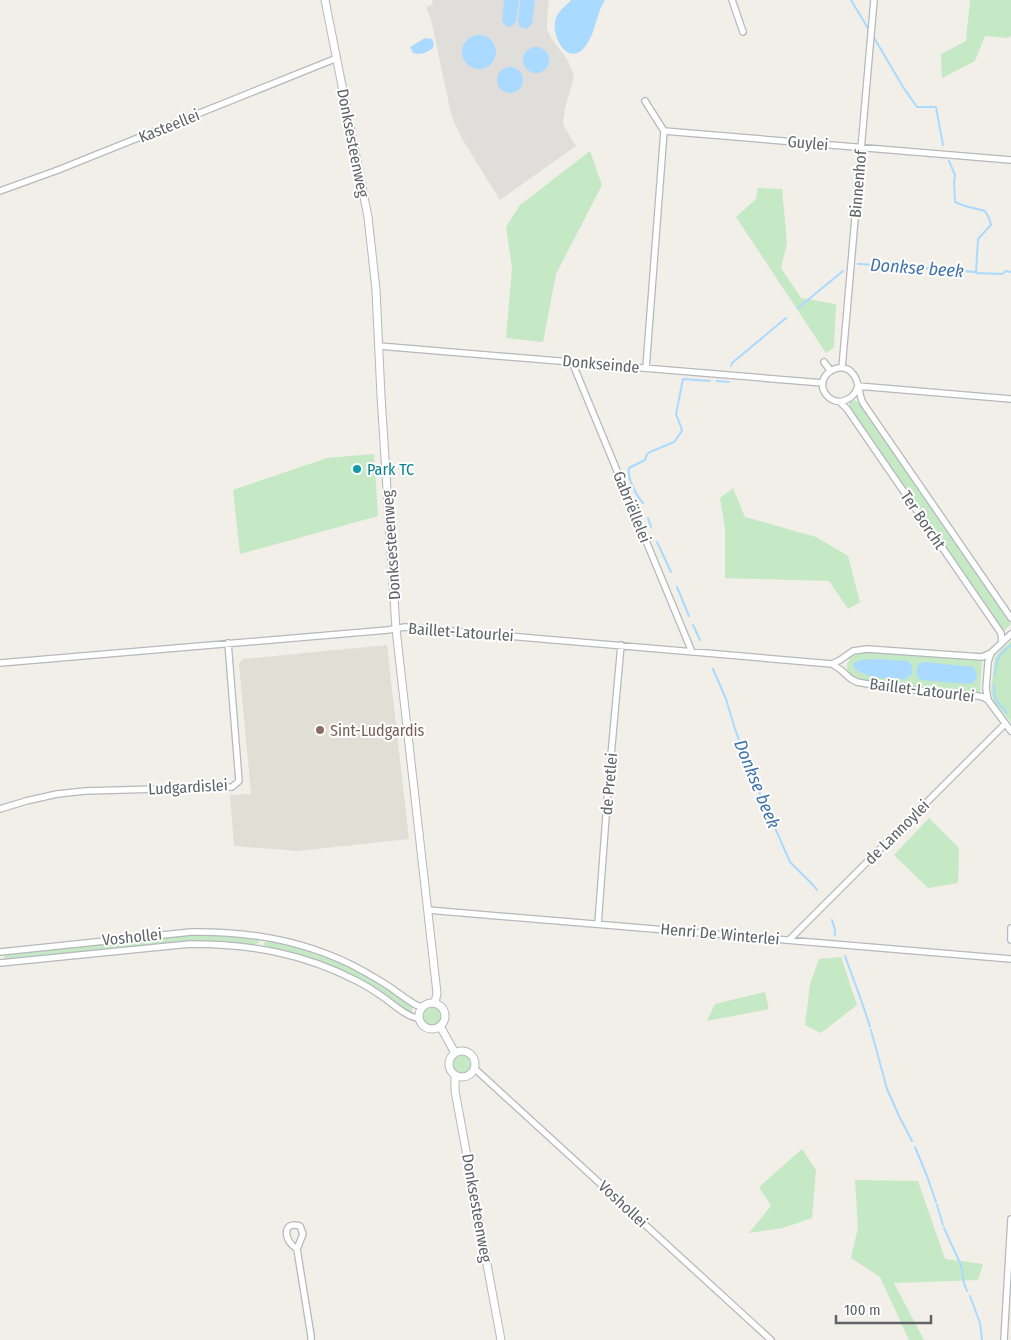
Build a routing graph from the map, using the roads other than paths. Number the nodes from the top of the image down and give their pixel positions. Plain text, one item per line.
1 (324, 0) edge
2 (732, 0) edge
3 (874, 0) edge
4 (743, 32) dead end
5 (337, 58) junction
6 (645, 101) dead end
7 (664, 131) junction
8 (861, 147) junction
9 (1011, 160) edge
10 (0, 192) edge
11 (378, 346) junction
12 (572, 362) junction
13 (824, 362) dead end
14 (646, 368) junction
15 (842, 368) junction
16 (830, 370) junction
17 (823, 383) junction
18 (858, 386) junction
19 (1011, 399) edge
20 (838, 401) junction
21 (1011, 618) edge
22 (396, 629) junction
23 (1011, 634) edge
24 (1002, 642) junction
25 (228, 643) junction
26 (621, 645) junction
27 (692, 652) junction
28 (990, 653) junction
29 (0, 663) edge
30 (832, 664) junction
31 (988, 700) junction
32 (1005, 724) junction
33 (1011, 731) edge
34 (0, 809) edge
35 (428, 910) junction
36 (598, 924) junction
37 (1011, 928) edge
38 (263, 936) junction
39 (789, 940) junction
40 (1011, 940) edge
41 (261, 948) junction
42 (0, 952) edge
43 (1011, 960) edge
44 (1, 963) edge
45 (435, 1003) junction
46 (424, 1006) junction
47 (419, 1018) junction
48 (440, 1026) junction
49 (455, 1053) junction
50 (474, 1068) junction
51 (455, 1076) junction
52 (1011, 1219) edge
53 (297, 1249) dead end
54 (311, 1340) edge
55 (501, 1340) edge
56 (771, 1340) edge
57 (1004, 1340) edge

1 - 5 street, Donksesteenweg
2 - 4 street
3 - 8 street, Binnenhof
5 - 10 street, Kasteellei
5 - 11 street, Donksesteenweg
6 - 7 street
7 - 8 street, Guylei
7 - 14 street
8 - 9 street, Guylei
8 - 15 street, Binnenhof
11 - 12 street, Donkseinde
11 - 22 street, Donksesteenweg
12 - 14 street, Donkseinde
12 - 27 street, Gabriëllelei
13 - 16 street
14 - 17 street, Donkseinde
15 - 16 street
15 - 18 street
16 - 17 street
17 - 20 street
18 - 19 street
18 - 20 street
18 - 21 street, Ter Borcht
20 - 24 street, Ter Borcht
22 - 25 street, Baillet-Latourlei
22 - 26 street, Baillet-Latourlei
22 - 35 street, Donksesteenweg
23 - 24 street
24 - 28 street
25 - 29 street, Baillet-Latourlei
25 - 34 street, Ludgardislei
26 - 27 street, Baillet-Latourlei
26 - 36 street, de Pretlei
27 - 30 street, Baillet-Latourlei
28 - 30 street
28 - 31 street
30 - 31 street, Baillet-Latourlei
31 - 32 street
32 - 33 street
32 - 39 street, de Lannoylei
35 - 36 street, Henri De Winterlei
35 - 45 street, Donksesteenweg
36 - 39 street, Henri De Winterlei
37 - 40 street
38 - 41 street
38 - 42 street, Voshollei
38 - 46 street, Voshollei
39 - 43 street, Henri De Winterlei
41 - 44 street, Voshollei
41 - 47 street, Voshollei
42 - 44 street, Voshollei
45 - 46 street
45 - 48 street, Donksesteenweg
46 - 47 street
47 - 48 street
48 - 49 street, Donksesteenweg
49 - 50 street
49 - 51 street, Donksesteenweg
50 - 51 street
50 - 56 street, Voshollei
51 - 55 street, Donksesteenweg
52 - 57 street
53 - 54 street

